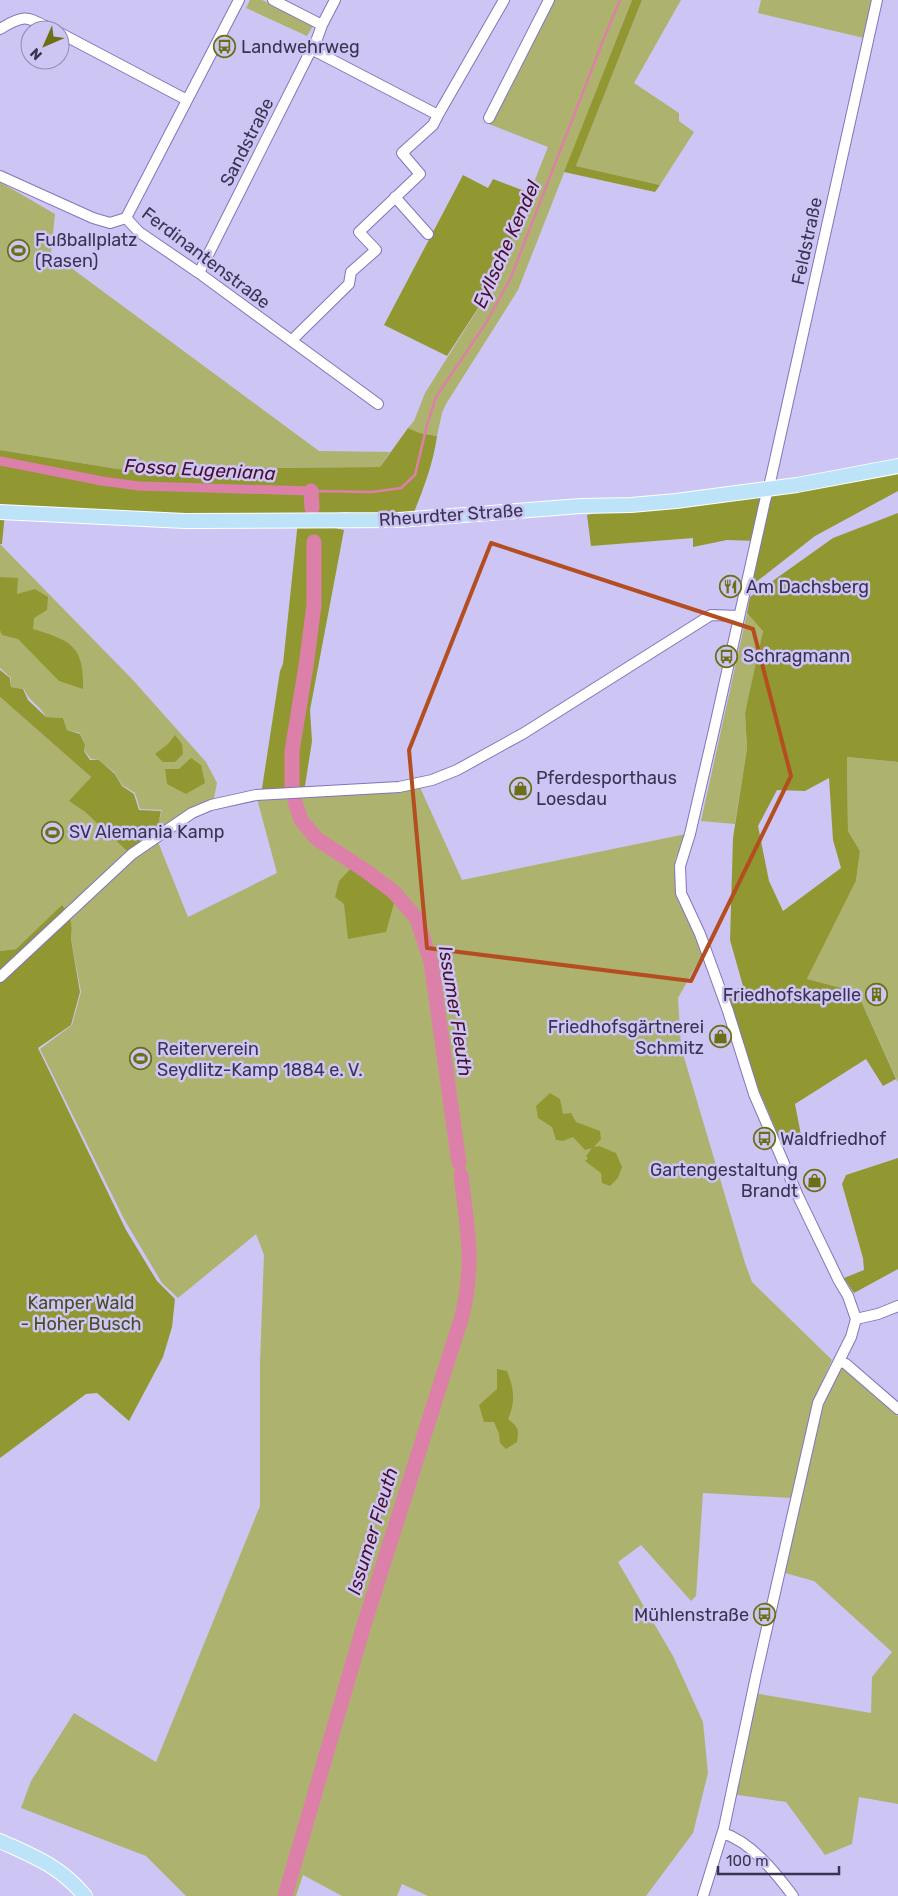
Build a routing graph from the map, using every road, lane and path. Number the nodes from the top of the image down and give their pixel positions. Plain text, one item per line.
1 (239, 0) edge
2 (273, 0) edge
3 (335, 0) edge
4 (504, 0) edge
5 (549, 0) edge
6 (877, 0) edge
7 (32, 20) edge
8 (322, 25) junction
9 (0, 29) edge
10 (70, 38) edge
11 (313, 50) junction
12 (187, 100) junction
13 (438, 115) junction
14 (489, 118) dead end
15 (0, 176) edge
16 (395, 197) junction
17 (126, 218) junction
18 (428, 234) dead end
19 (199, 273) junction
20 (292, 340) junction
21 (378, 404) dead end
22 (898, 466) edge
23 (768, 489) junction
24 (0, 512) edge
25 (740, 616) junction
26 (0, 977) edge
27 (898, 1306) edge
28 (856, 1319) junction
29 (839, 1361) junction
30 (898, 1409) edge
31 (723, 1833) junction
32 (0, 1841) edge
33 (85, 1896) edge
34 (703, 1896) edge
35 (793, 1896) edge

1 - 12 street
2 - 8 street
3 - 8 street, Sandstraße
4 - 13 street
5 - 14 street
6 - 23 street, Feldstraße
7 - 9 street
8 - 11 street, Sandstraße
10 - 12 street
11 - 13 street
11 - 19 street, Sandstraße
12 - 17 street
13 - 16 street
15 - 17 street, Ferdinantenstraße
16 - 18 street
16 - 20 street
17 - 19 street, Ferdinantenstraße
19 - 20 street, Ferdinantenstraße
20 - 21 street, Ferdinantenstraße
22 - 23 main road, Rheurdter Straße
23 - 24 main road, Rheurdter Straße
23 - 25 street
25 - 26 street
25 - 28 street
27 - 28 street
28 - 29 street
29 - 30 street
29 - 31 street
31 - 34 street
31 - 35 street
32 - 33 main road

